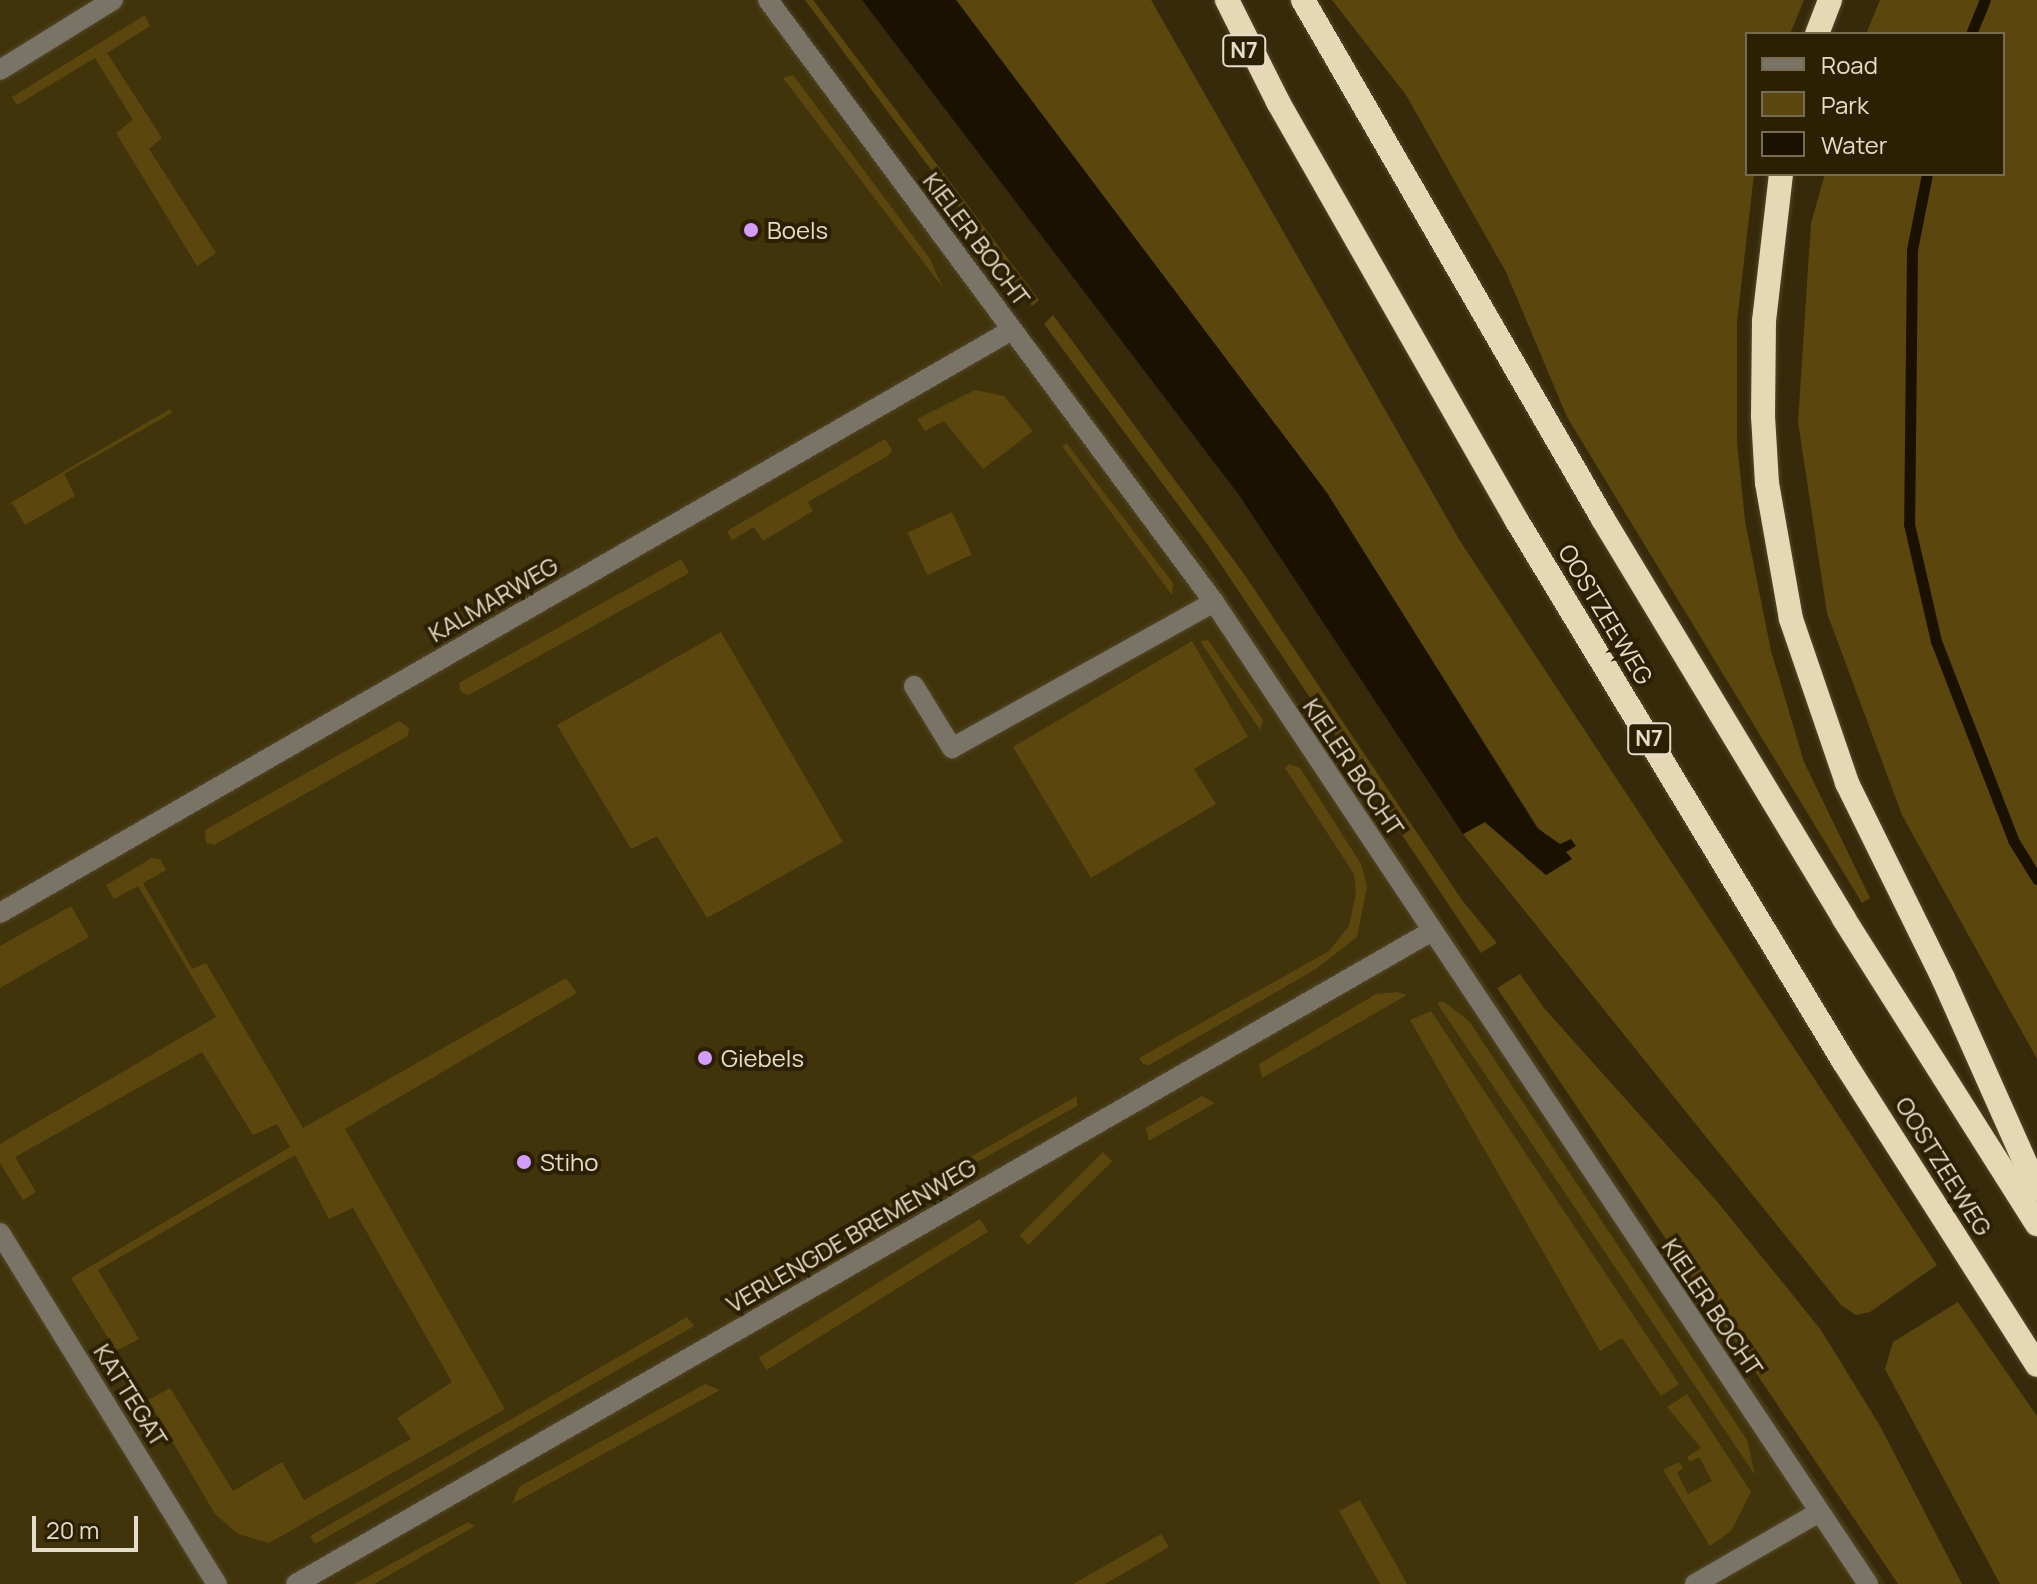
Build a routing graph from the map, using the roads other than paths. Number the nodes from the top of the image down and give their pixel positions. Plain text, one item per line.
1 (113, 0) edge
2 (768, 0) edge
3 (1210, 0) edge
4 (1227, 0) edge
5 (1303, 0) edge
6 (1830, 0) edge
7 (1818, 32) edge
8 (0, 70) edge
9 (1278, 102) junction
10 (1781, 176) edge
11 (1012, 330) junction
12 (1214, 602) junction
13 (914, 686) dead end
14 (0, 913) edge
15 (1432, 931) junction
16 (2037, 1189) edge
17 (2037, 1224) edge
18 (0, 1233) edge
19 (2037, 1365) edge
20 (1819, 1512) junction
21 (217, 1584) edge
22 (296, 1584) edge
23 (1695, 1584) edge
24 (1868, 1584) edge

1 - 8 street
2 - 11 street, KIELER BOCHT
3 - 9 highway, N7
4 - 9 highway, OOSTZEEWEG
5 - 17 highway, OOSTZEEWEG
6 - 7 highway
9 - 19 highway, OOSTZEEWEG / N7
10 - 16 highway
11 - 12 street, KIELER BOCHT
11 - 14 street, KALMARWEG
12 - 13 street
12 - 15 street, KIELER BOCHT
15 - 20 street, KIELER BOCHT
15 - 22 street, VERLENGDE BREMENWEG
18 - 21 street, KATTEGAT
20 - 23 street
20 - 24 street, KIELER BOCHT

